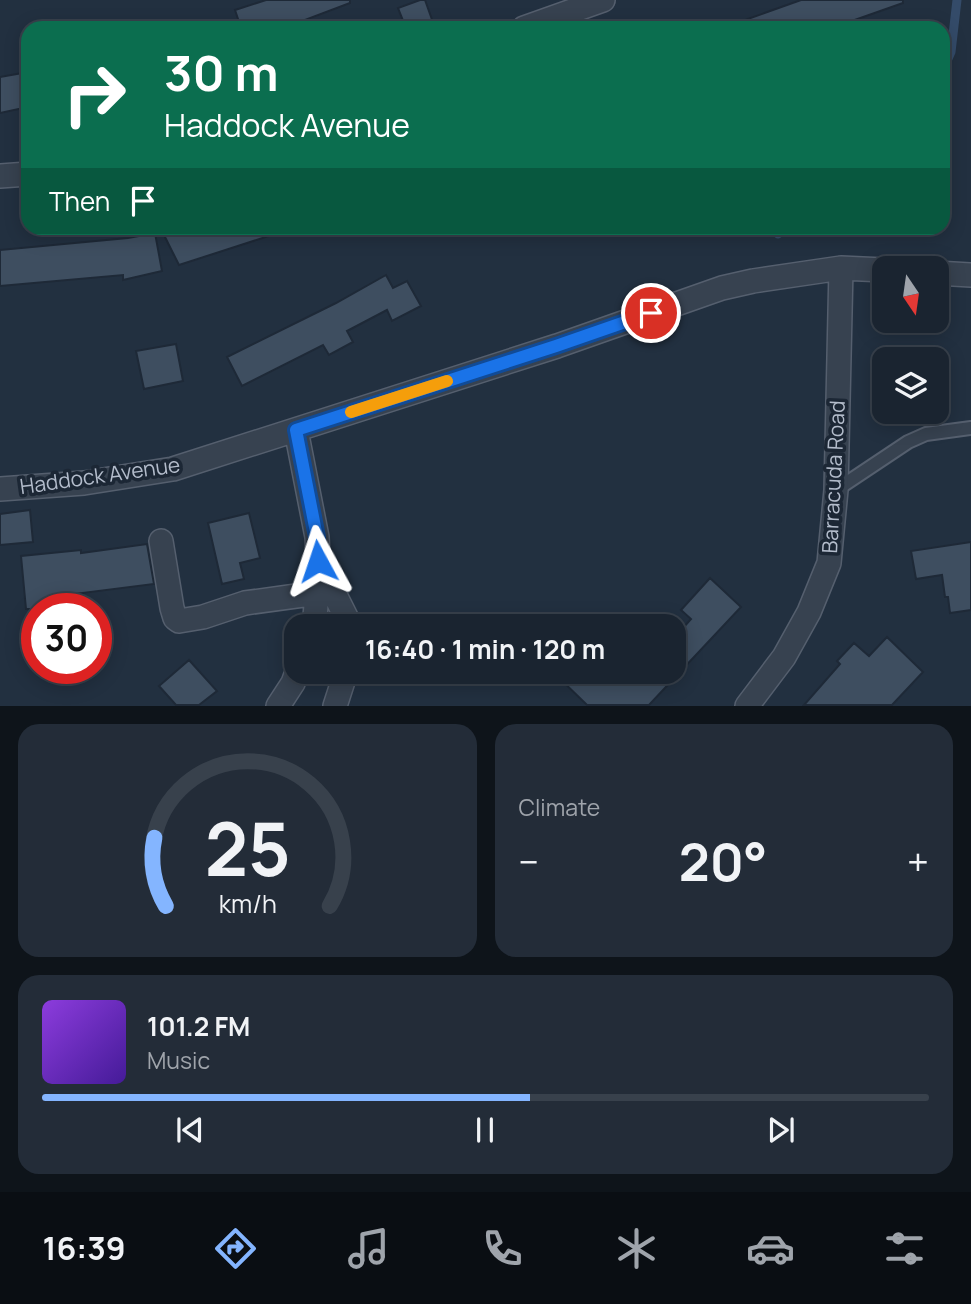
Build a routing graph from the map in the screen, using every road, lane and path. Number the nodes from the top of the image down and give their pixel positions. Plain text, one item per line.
1 (603, 0) edge
2 (544, 21) edge
3 (21, 174) edge
4 (0, 176) edge
5 (841, 268) junction
6 (872, 269) edge
7 (949, 274) edge
8 (971, 275) edge
9 (971, 428) edge
10 (296, 430) junction
11 (0, 489) edge
12 (836, 490) junction
13 (162, 541) dead end
14 (318, 561) junction
15 (318, 593) junction
16 (315, 614) edge
17 (344, 614) edge
18 (293, 684) edge
19 (342, 684) edge
20 (278, 705) edge
21 (335, 705) edge
22 (747, 705) edge

1 - 2 street
3 - 4 street
5 - 6 street, Haddock Avenue
5 - 10 street, Haddock Avenue
5 - 12 street, Barracuda Road
7 - 8 street
9 - 12 lane
10 - 11 street, Haddock Avenue
10 - 14 street
12 - 22 street, Barracuda Road
13 - 15 street
14 - 15 street
14 - 17 street
15 - 16 street
18 - 20 street
19 - 21 street

